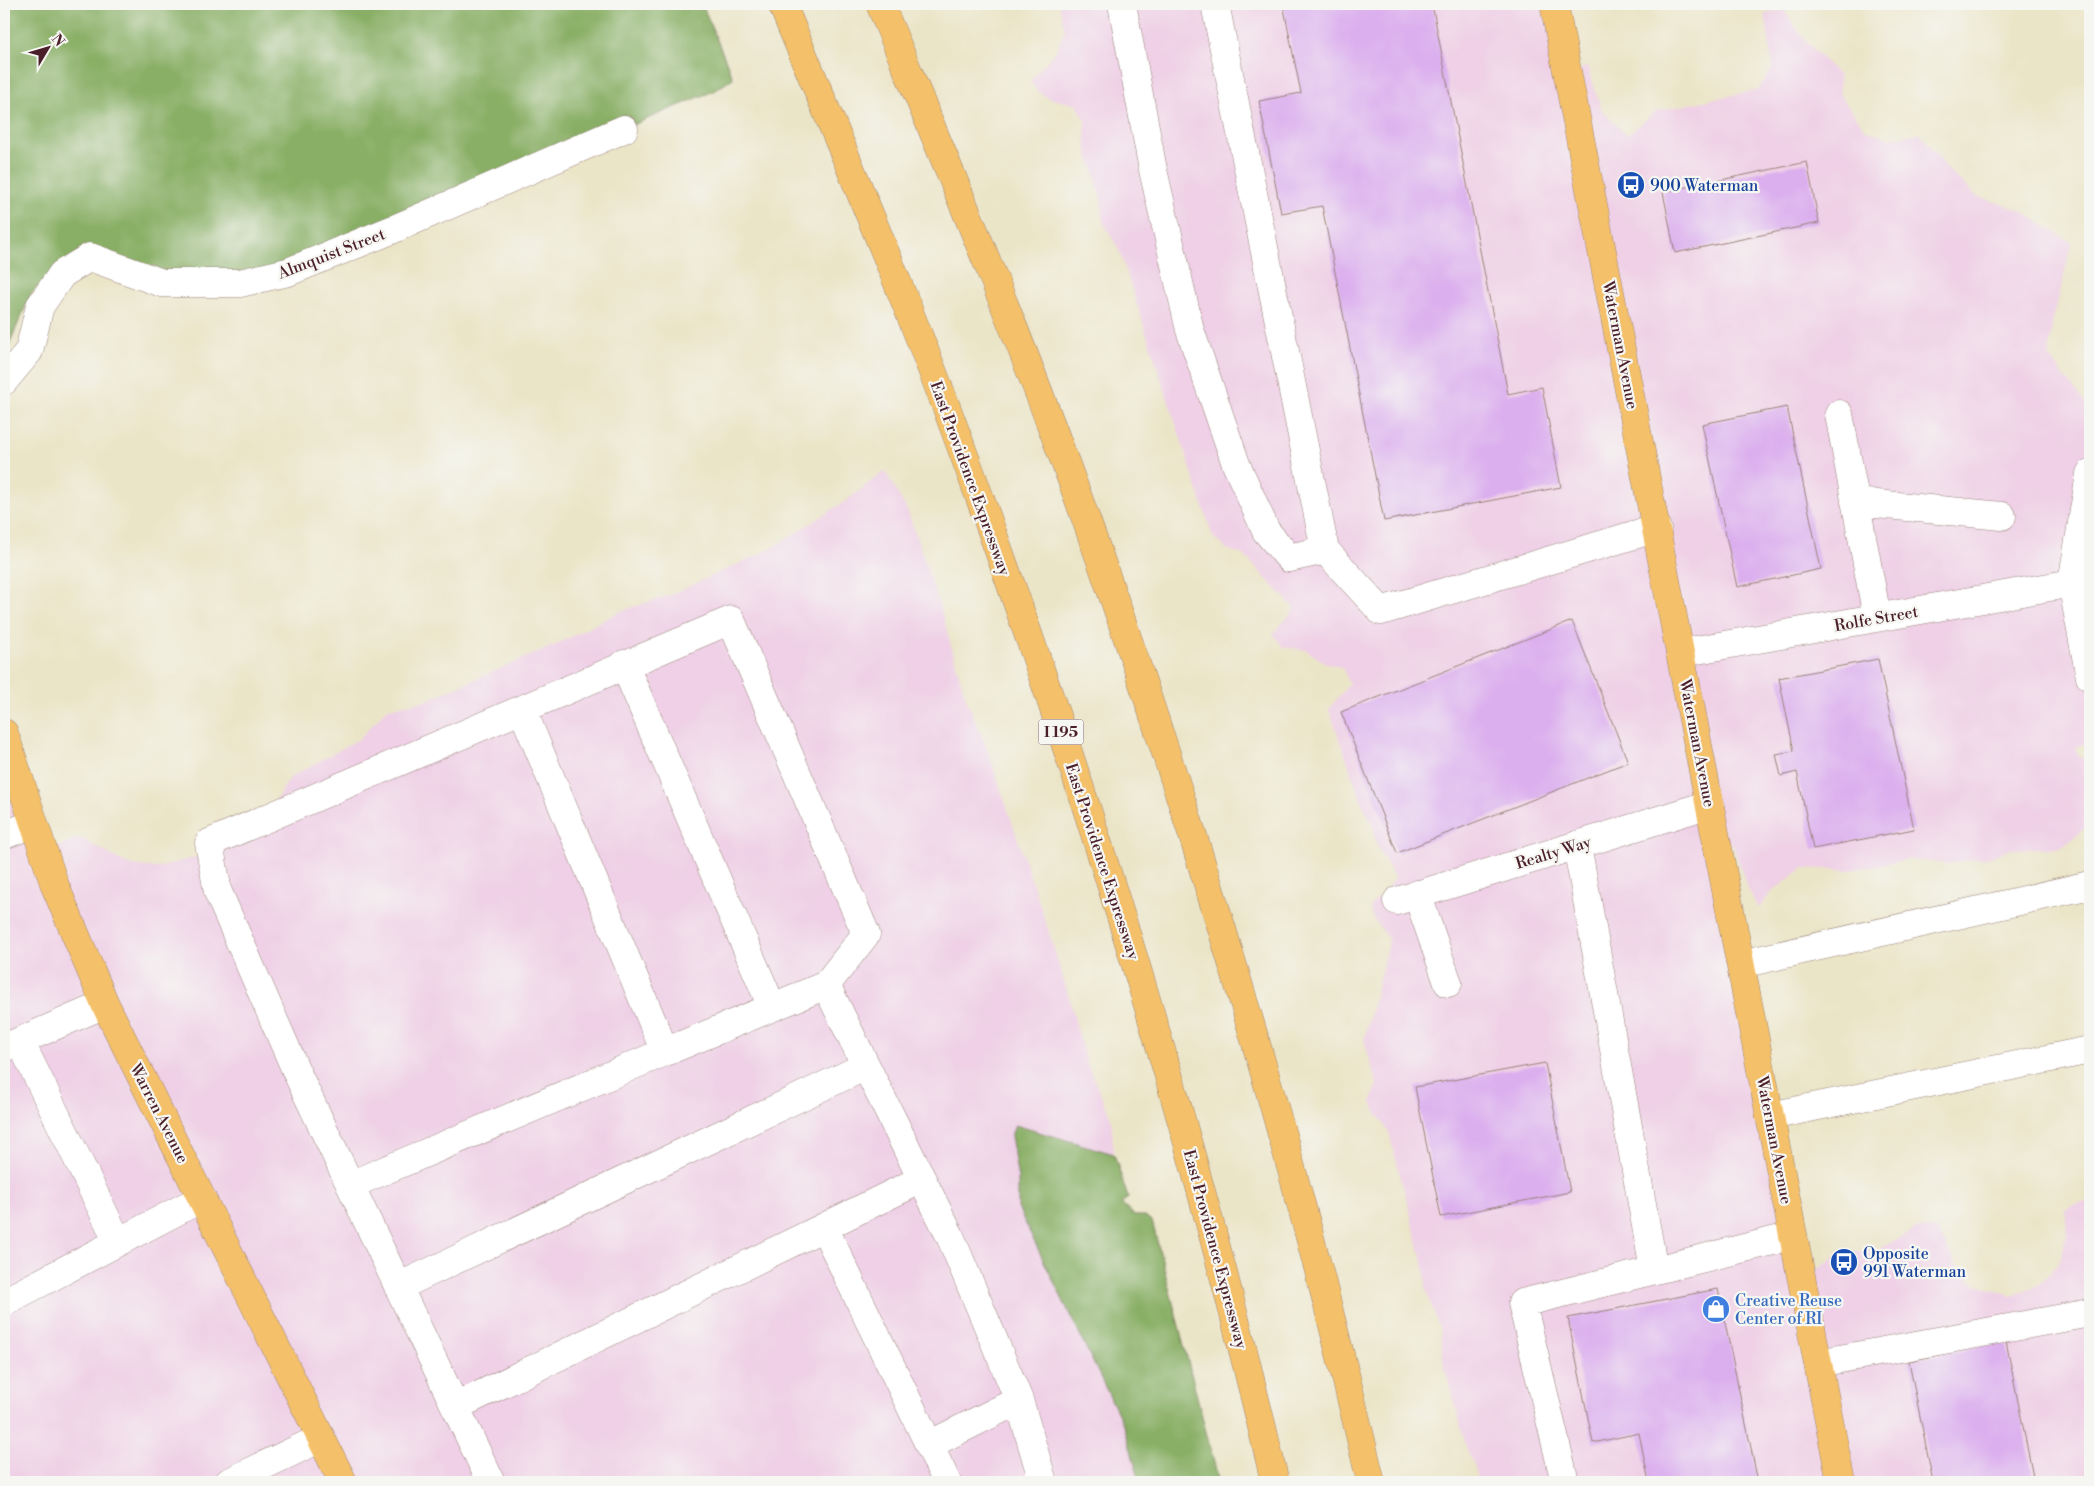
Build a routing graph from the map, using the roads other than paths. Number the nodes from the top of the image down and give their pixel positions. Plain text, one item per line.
1 (782, 4) edge
2 (880, 4) edge
3 (1122, 4) edge
4 (1216, 4) edge
5 (1554, 4) edge
6 (624, 130) dead end
7 (4, 381) edge
8 (1839, 414) dead end
9 (2090, 474) edge
10 (1855, 502) junction
11 (2002, 516) dead end
12 (1657, 528) junction
13 (1325, 550) junction
14 (2072, 582) junction
15 (1877, 618) junction
16 (1680, 653) junction
17 (624, 664) junction
18 (2090, 678) edge
19 (522, 709) junction
20 (4, 733) edge
21 (1710, 804) junction
22 (33, 824) junction
23 (4, 835) edge
24 (1577, 845) junction
25 (2090, 885) edge
26 (1741, 964) junction
27 (1448, 983) dead end
28 (826, 985) junction
29 (106, 1004) junction
30 (772, 1007) junction
31 (12, 1045) edge
32 (2090, 1050) edge
33 (665, 1052) junction
34 (866, 1066) junction
35 (1770, 1116) junction
36 (922, 1179) junction
37 (350, 1185) junction
38 (202, 1198) junction
39 (824, 1226) junction
40 (1794, 1236) junction
41 (118, 1242) junction
42 (1654, 1270) junction
43 (398, 1287) junction
44 (4, 1302) edge
45 (2090, 1313) edge
46 (1818, 1363) junction
47 (1019, 1400) junction
48 (455, 1407) junction
49 (321, 1438) junction
50 (929, 1445) junction
51 (230, 1482) edge
52 (344, 1482) edge
53 (491, 1482) edge
54 (947, 1482) edge
55 (1043, 1482) edge
56 (1275, 1482) edge
57 (1371, 1482) edge
58 (1565, 1482) edge
59 (1841, 1482) edge

1 - 56 main road, East Providence Expressway / I 195
2 - 57 main road
3 - 13 street
4 - 13 street
5 - 12 main road, Waterman Avenue
6 - 7 street, Almquist Street
8 - 10 street
9 - 14 street
10 - 11 street
10 - 15 street
12 - 13 street
12 - 16 main road, Waterman Avenue
14 - 15 street, Rolfe Street
14 - 18 street
15 - 16 street, Rolfe Street
16 - 21 main road, Waterman Avenue
17 - 19 street
17 - 28 street
17 - 30 street
19 - 33 street
19 - 37 street
20 - 22 main road, Warren Avenue
21 - 24 street, Realty Way
21 - 26 main road, Waterman Avenue
22 - 23 street
22 - 29 main road, Warren Avenue
24 - 27 street, Realty Way
24 - 42 street
25 - 26 street
26 - 35 main road, Waterman Avenue
28 - 30 street
28 - 34 street
29 - 31 street
29 - 38 main road, Warren Avenue
30 - 33 street
31 - 41 street
32 - 35 street
33 - 37 street
34 - 36 street
34 - 43 street
35 - 40 main road, Waterman Avenue
36 - 39 street
36 - 47 street
37 - 43 street
38 - 41 street
38 - 49 main road, Warren Avenue
39 - 48 street
39 - 50 street
40 - 42 street
40 - 46 main road, Waterman Avenue
41 - 44 street
42 - 58 street
43 - 48 street
45 - 46 street
46 - 59 main road, Waterman Avenue
47 - 50 street
47 - 55 street
48 - 53 street
49 - 51 street
49 - 52 main road, Warren Avenue
50 - 54 street

